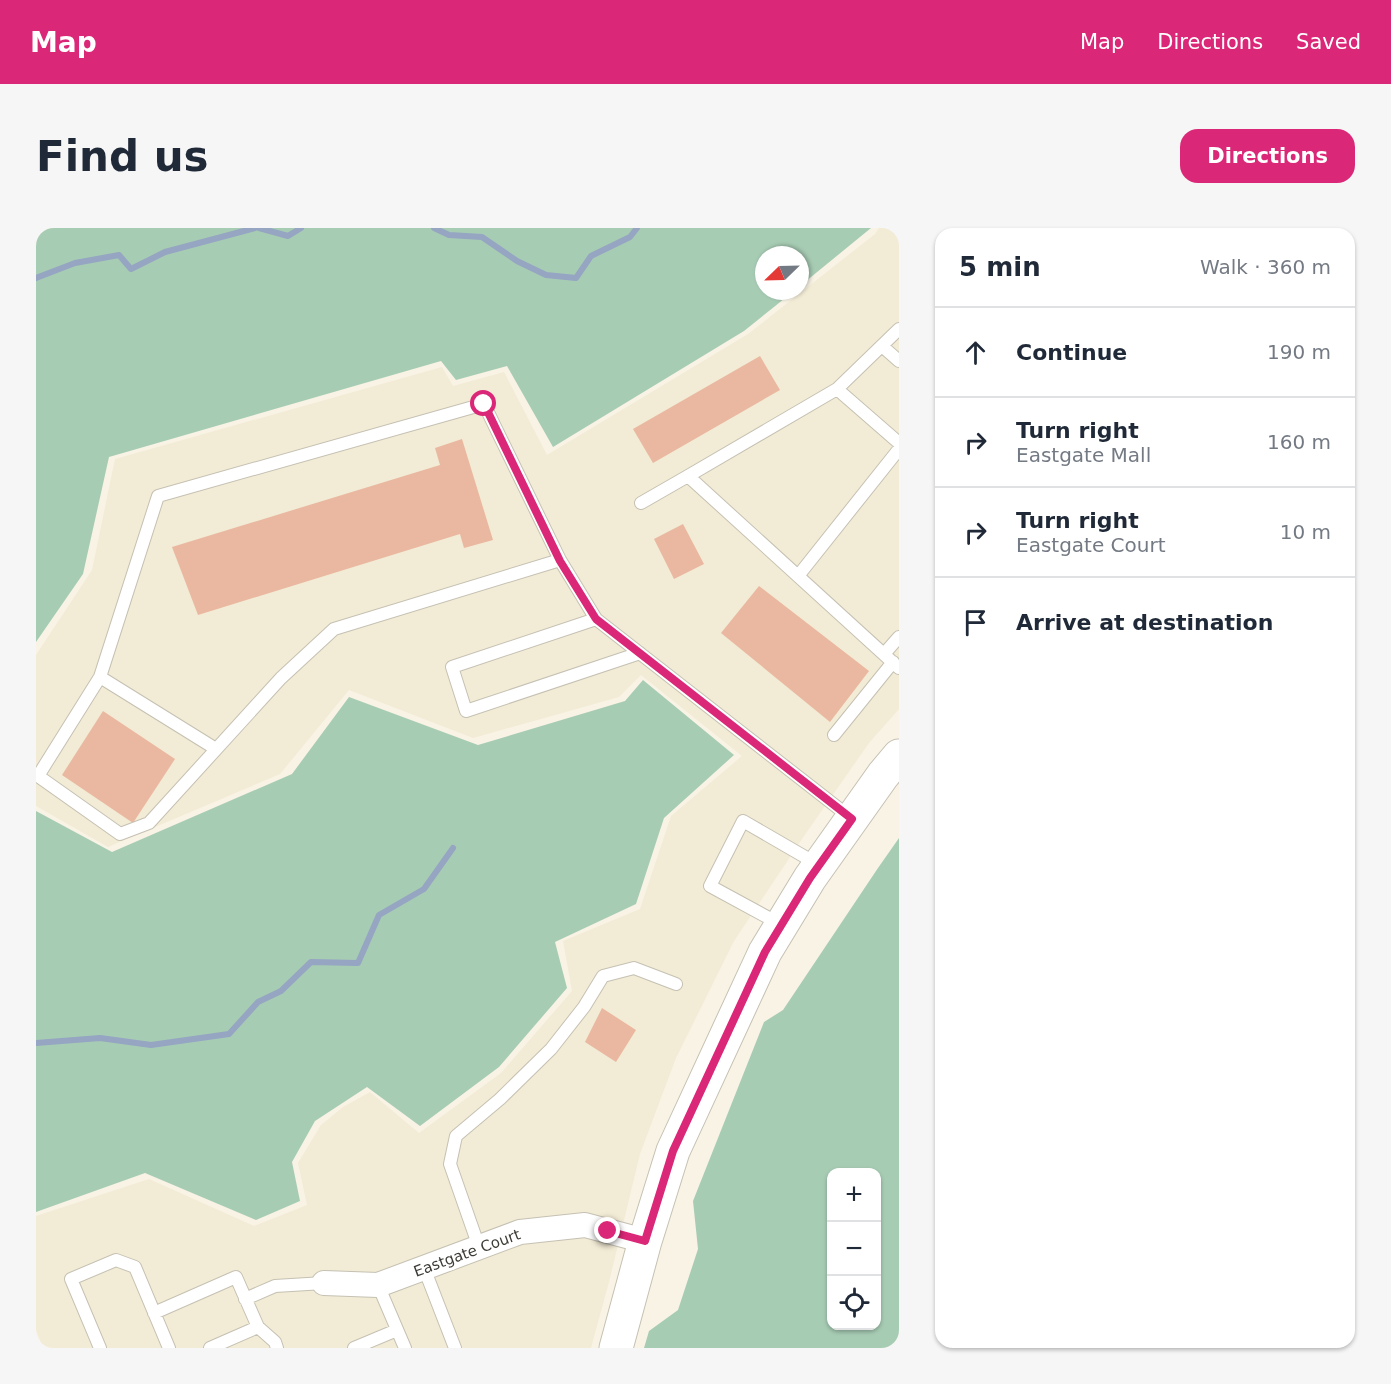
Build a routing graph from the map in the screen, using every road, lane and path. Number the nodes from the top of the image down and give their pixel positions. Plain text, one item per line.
1 (899, 329) edge
2 (882, 346) junction
3 (899, 361) edge
4 (837, 389) junction
5 (899, 443) edge
6 (899, 449) edge
7 (688, 476) junction
8 (641, 503) dead end
9 (560, 561) junction
10 (798, 576) junction
11 (596, 619) junction
12 (899, 637) edge
13 (640, 653) junction
14 (892, 661) edge
15 (100, 677) junction
16 (834, 735) dead end
17 (216, 749) junction
18 (899, 756) edge
19 (852, 819) junction
20 (819, 865) junction
21 (781, 925) junction
22 (676, 984) dead end
23 (645, 1241) junction
24 (479, 1247) junction
25 (424, 1268) junction
26 (324, 1283) joint
27 (378, 1285) junction
28 (245, 1299) junction
29 (154, 1313) junction
30 (258, 1327) junction
31 (398, 1330) junction
32 (100, 1348) edge
33 (169, 1348) edge
34 (210, 1348) edge
35 (277, 1348) edge
36 (354, 1348) edge
37 (405, 1348) edge
38 (455, 1348) edge
39 (616, 1348) edge

1 - 2 lane
2 - 3 lane
2 - 4 lane
4 - 5 lane
4 - 7 lane
6 - 10 lane
7 - 8 lane
7 - 10 lane
9 - 11 lane
9 - 15 lane
9 - 17 lane
10 - 14 lane
11 - 13 lane
11 - 13 lane
12 - 14 lane
13 - 19 lane
14 - 16 lane
15 - 17 lane
15 - 17 lane
18 - 19 main road
19 - 20 main road
20 - 21 main road
20 - 21 lane
21 - 23 main road
22 - 24 lane
23 - 24 street, Eastgate Court
23 - 39 main road
24 - 25 street, Eastgate Court
25 - 27 street, Eastgate Court
25 - 38 lane
26 - 27 street, Eastgate Court
26 - 28 lane
27 - 31 lane
28 - 29 lane
28 - 30 lane
29 - 32 lane
29 - 33 lane
30 - 34 lane
30 - 35 lane
31 - 36 lane
31 - 37 lane

